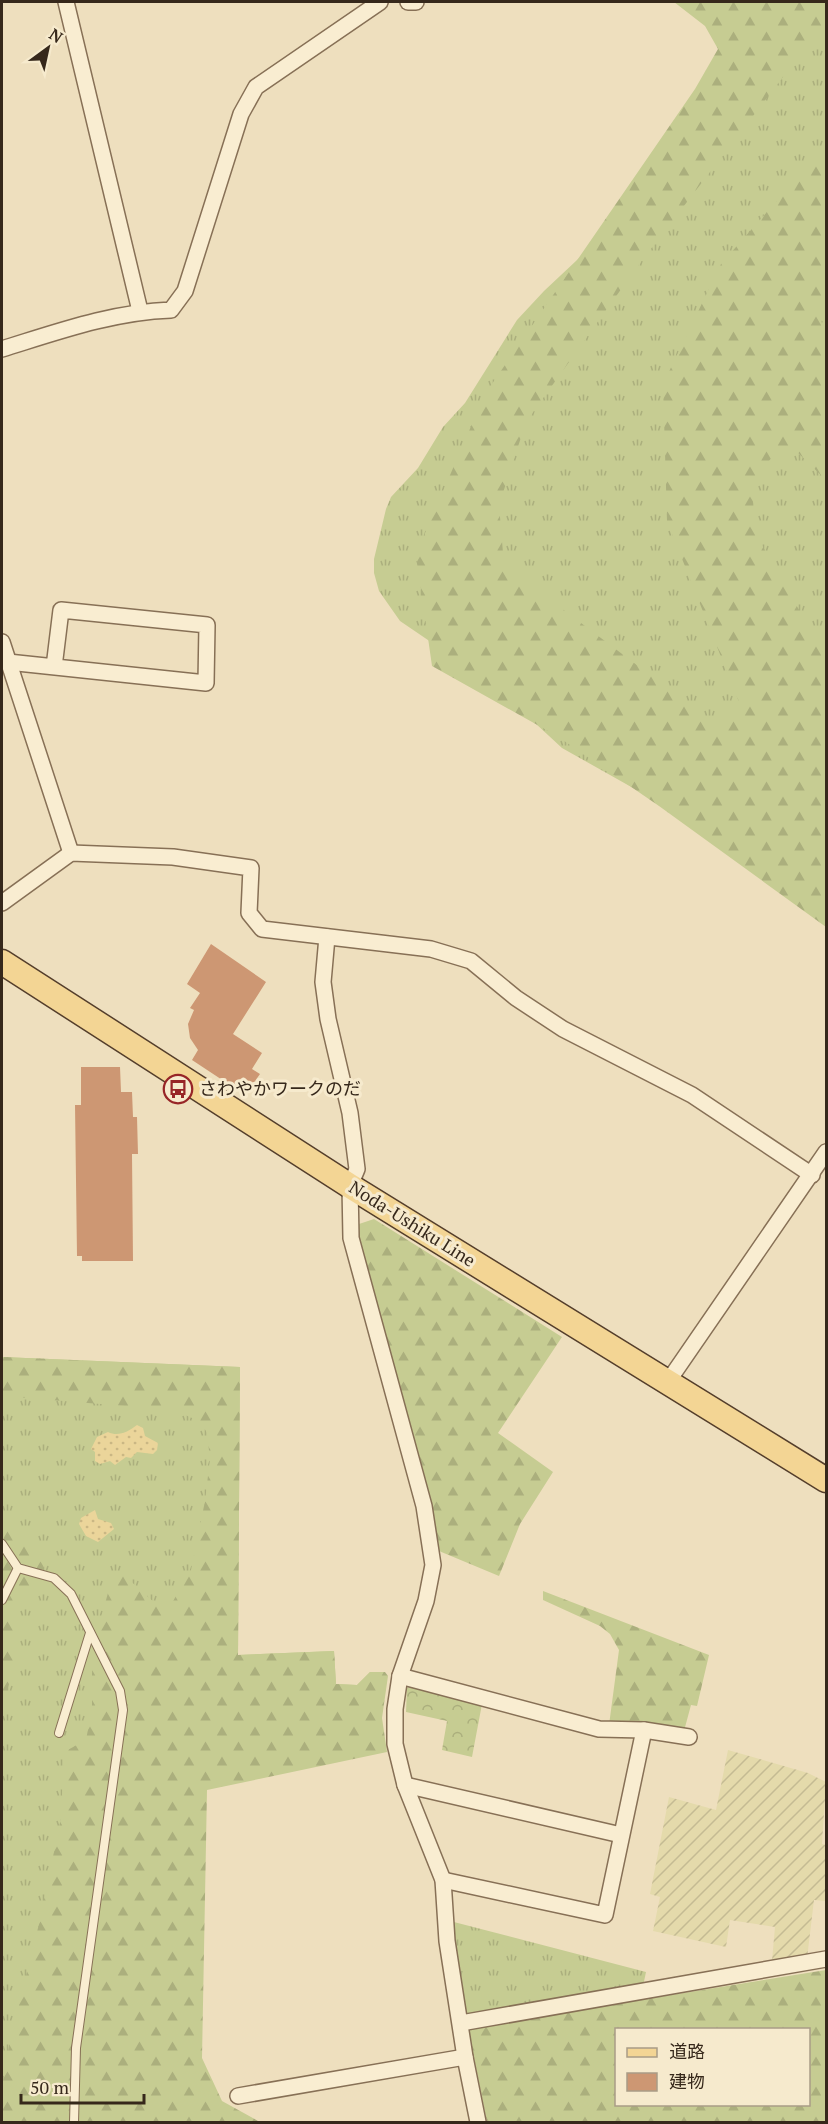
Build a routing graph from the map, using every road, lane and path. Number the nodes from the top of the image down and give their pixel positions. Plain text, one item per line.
1 (66, 2) edge
2 (380, 2) edge
3 (408, 2) edge
4 (416, 2) edge
5 (140, 311) junction
6 (2, 350) edge
7 (2, 642) edge
8 (8, 662) junction
9 (54, 667) junction
10 (71, 853) junction
11 (2, 903) edge
12 (327, 938) junction
13 (2, 962) edge
14 (826, 1152) edge
15 (812, 1175) junction
16 (350, 1186) junction
17 (667, 1383) junction
18 (826, 1480) edge
19 (2, 1545) edge
20 (18, 1568) junction
21 (2, 1600) edge
22 (90, 1633) junction
23 (400, 1676) junction
24 (644, 1730) junction
25 (59, 1733) dead end
26 (688, 1737) dead end
27 (405, 1785) junction
28 (621, 1836) junction
29 (443, 1880) junction
30 (826, 1959) edge
31 (461, 2023) junction
32 (465, 2057) junction
33 (238, 2096) dead end
34 (74, 2122) edge
35 (478, 2122) edge

1 - 5 street
2 - 5 street
3 - 4 street
5 - 6 street
7 - 8 street
8 - 9 street
8 - 10 street
9 - 9 street
10 - 11 street
10 - 12 street
12 - 15 street
12 - 16 street
13 - 16 main road, Noda-Ushiku Line
14 - 15 street
15 - 17 street
16 - 17 main road, Noda-Ushiku Line
16 - 23 street
17 - 18 main road, Noda-Ushiku Line
19 - 20 lane
20 - 21 lane
20 - 22 lane
22 - 25 lane
22 - 34 lane
23 - 24 street
23 - 27 street
24 - 26 street
24 - 28 street
27 - 28 street
27 - 29 street
28 - 29 street
29 - 31 street
30 - 31 street
31 - 32 street
32 - 33 street
32 - 35 street

